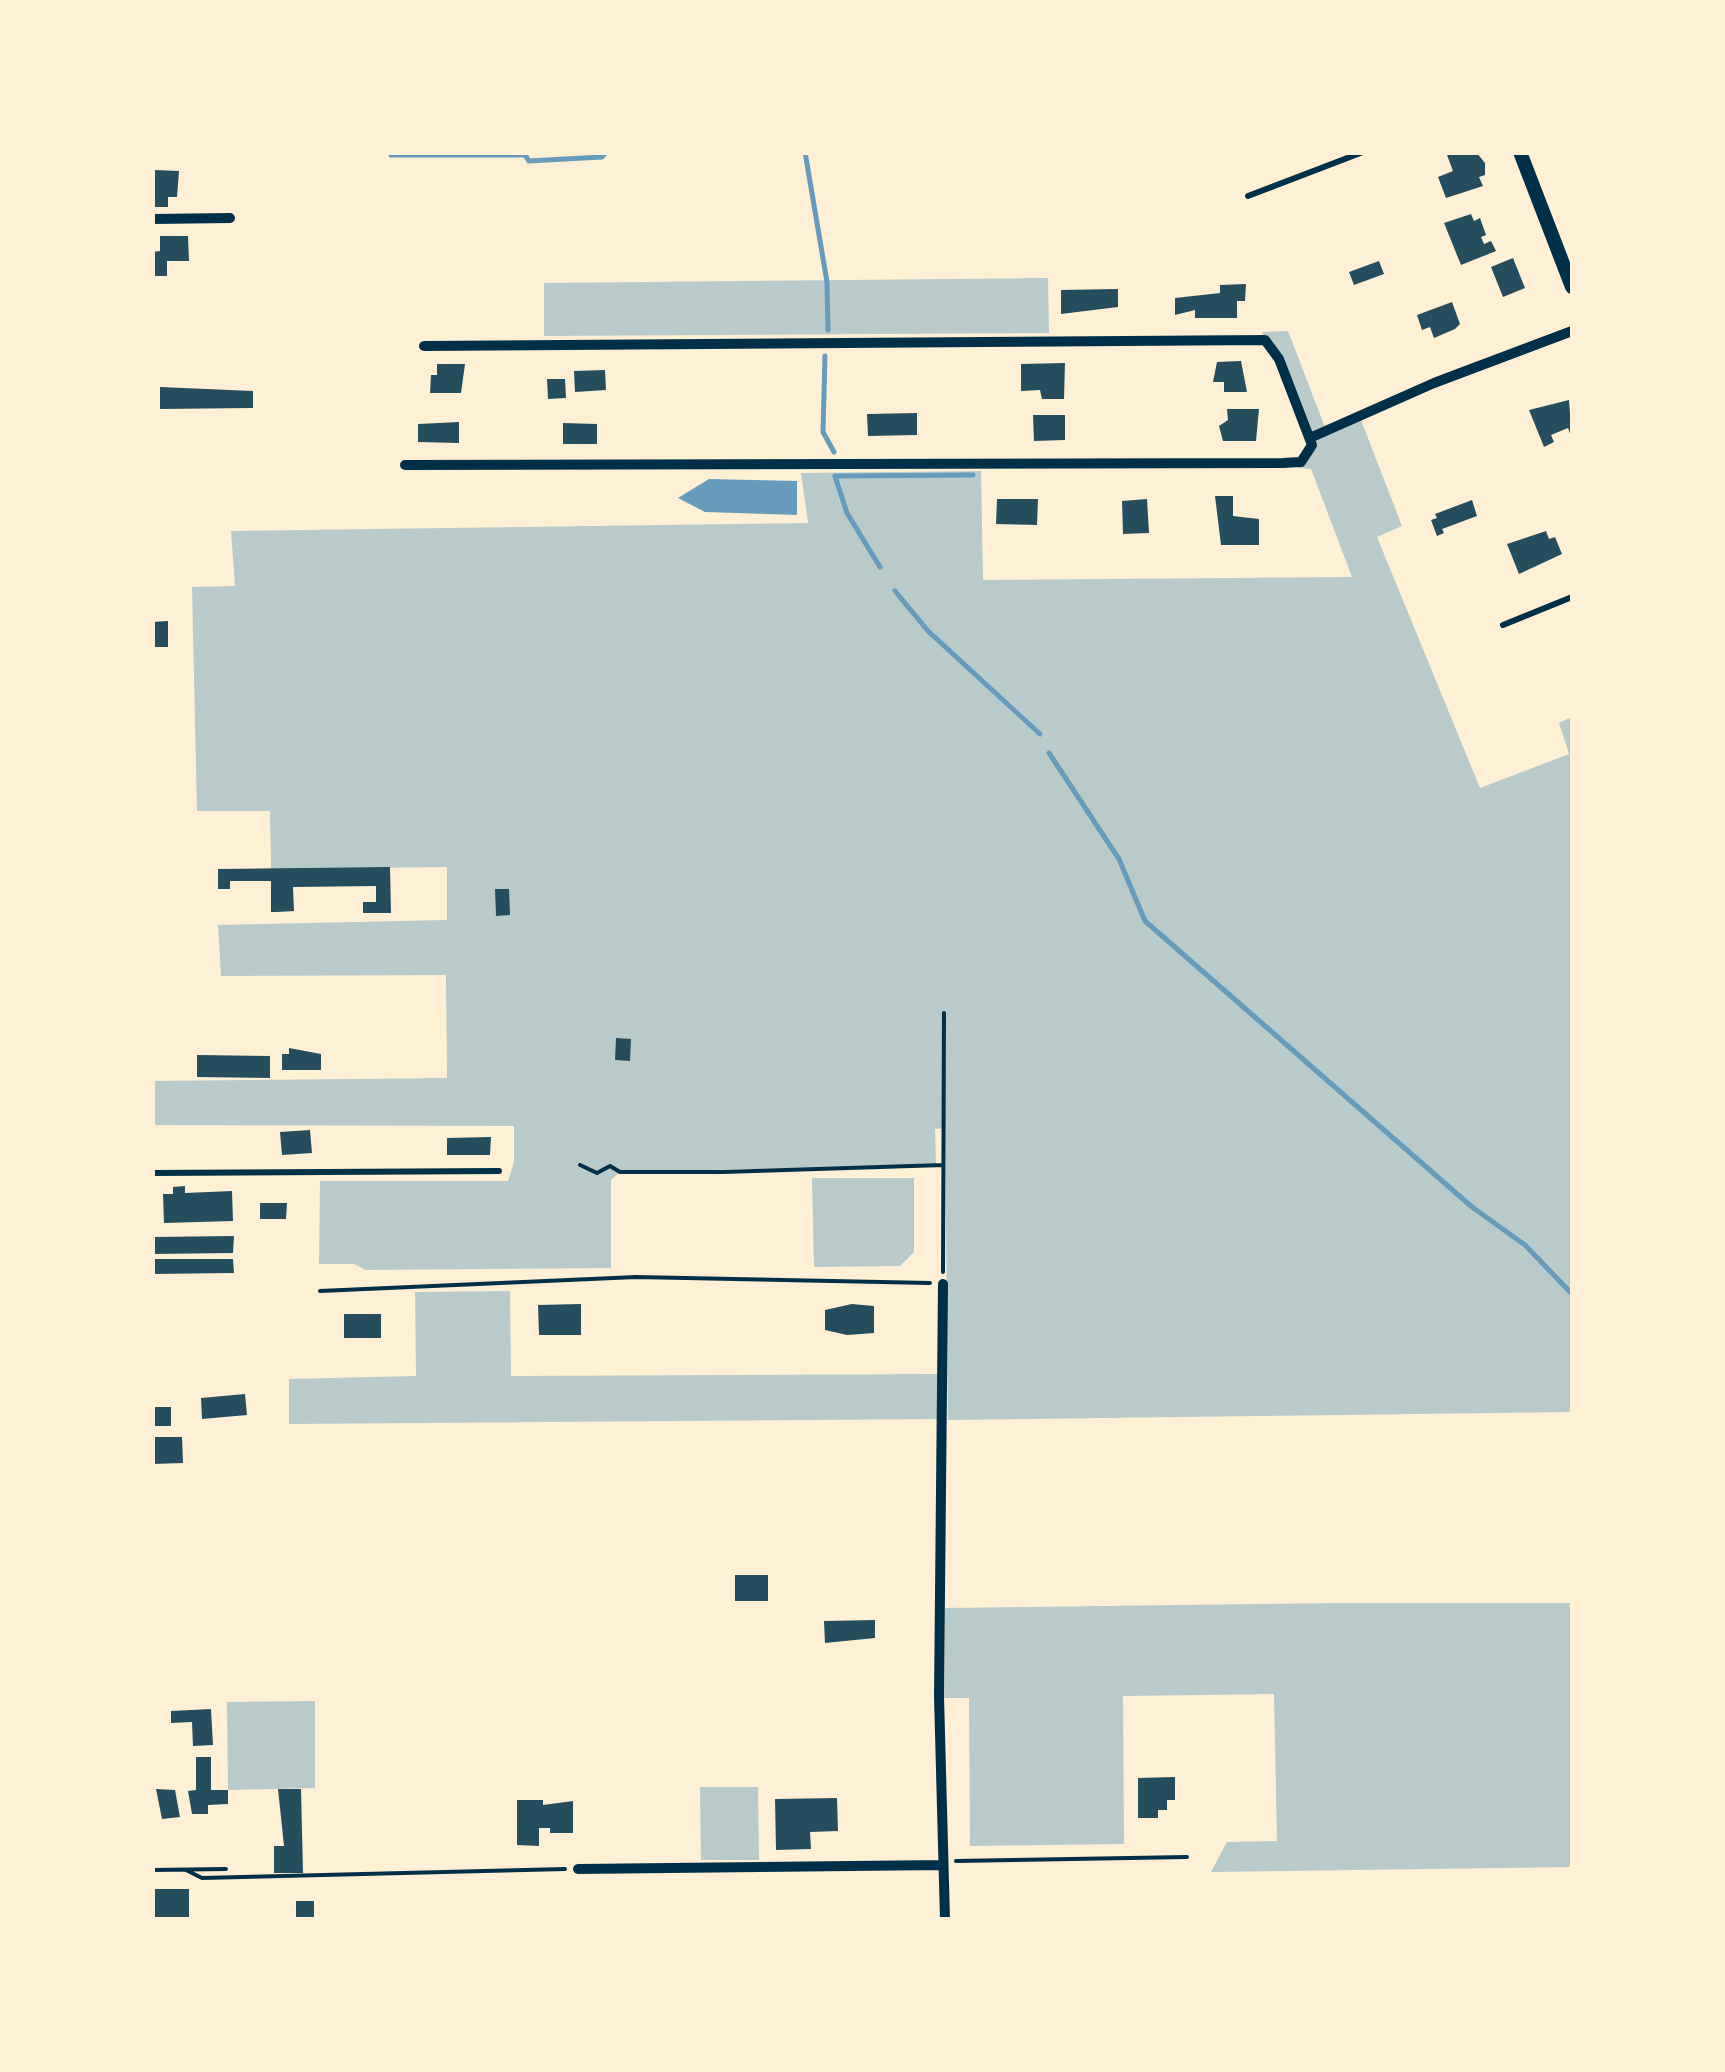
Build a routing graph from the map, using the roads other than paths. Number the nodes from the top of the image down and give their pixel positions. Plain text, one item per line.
1 (1363, 152) edge
2 (1520, 152) edge
3 (1248, 196) dead end
4 (152, 218) edge
5 (230, 218) dead end
6 (1572, 287) edge
7 (1572, 332) edge
8 (424, 346) dead end
9 (1312, 436) junction
10 (405, 465) dead end
11 (1572, 598) edge
12 (1504, 625) dead end
13 (500, 1171) dead end
14 (152, 1172) edge
15 (942, 1284) road end
16 (942, 1864) junction
17 (578, 1868) road end
18 (945, 1920) edge

1 - 3 lane
2 - 6 street
4 - 5 street
7 - 9 street
8 - 9 street
9 - 10 street
11 - 12 lane
13 - 14 lane
15 - 16 street
16 - 17 street
16 - 18 street

